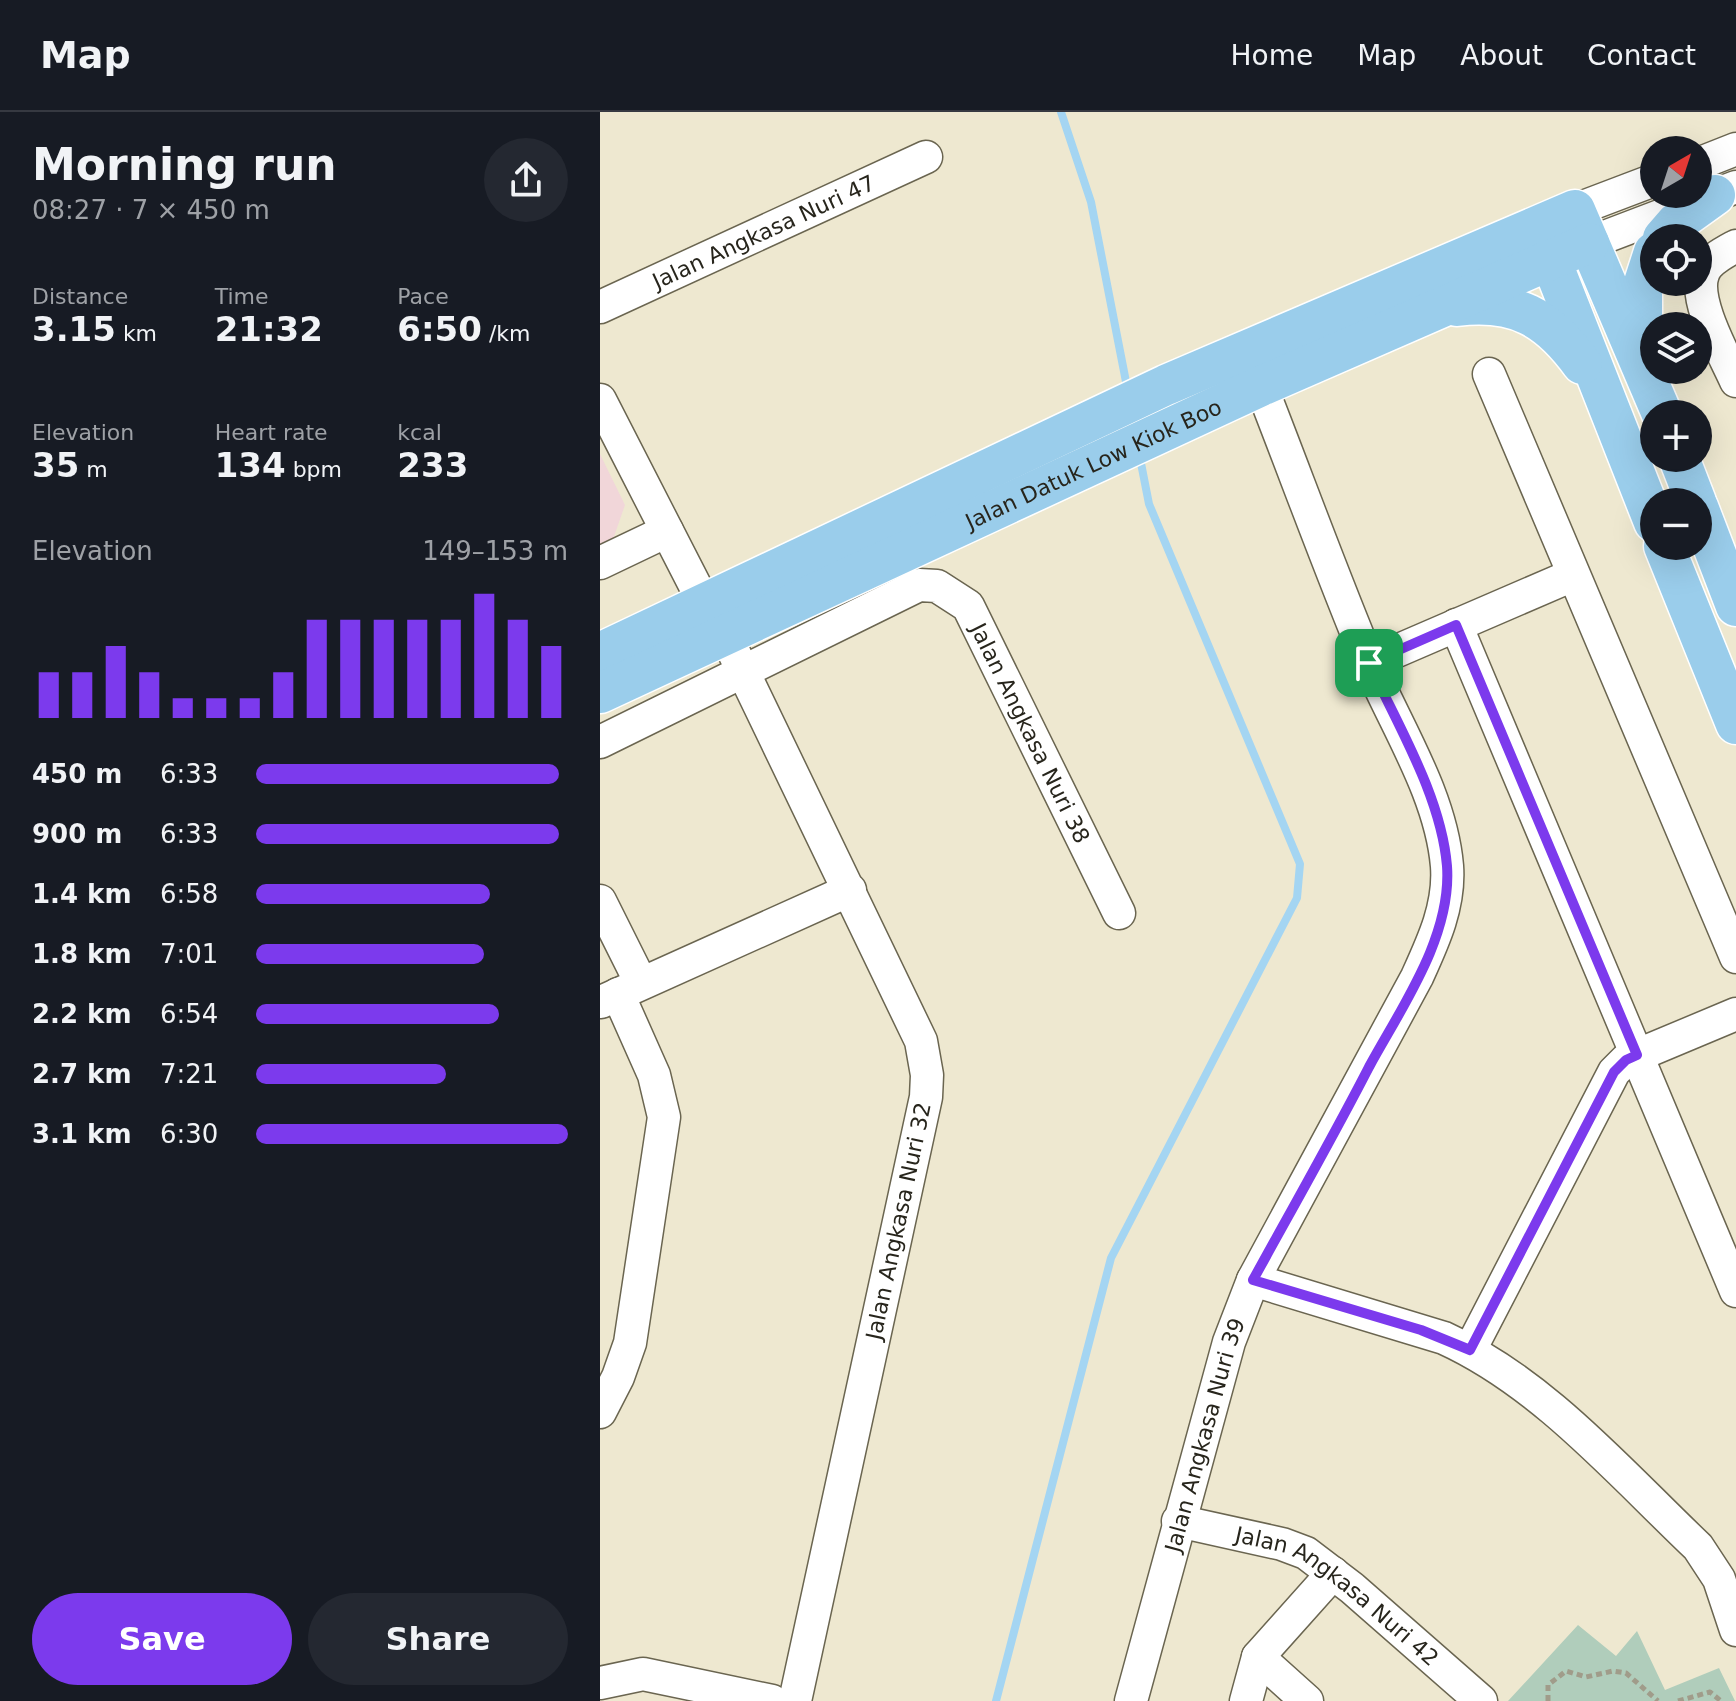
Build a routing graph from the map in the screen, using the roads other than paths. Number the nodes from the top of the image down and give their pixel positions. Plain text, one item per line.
1 (1736, 149) edge
2 (926, 157) dead end
3 (1716, 182) edge
4 (1640, 189) edge
5 (1675, 224) edge
6 (1582, 226) junction
7 (1543, 242) junction
8 (1736, 246) edge
9 (1642, 296) edge
10 (600, 307) edge
11 (1432, 308) junction
12 (1489, 374) dead end
13 (1736, 381) edge
14 (1261, 386) junction
15 (1601, 390) junction
16 (1656, 397) edge
17 (600, 400) edge
18 (1071, 453) junction
19 (1640, 488) edge
20 (667, 531) junction
21 (1712, 543) edge
22 (1670, 560) edge
23 (600, 563) edge
24 (1573, 575) junction
25 (1736, 606) edge
26 (714, 619) junction
27 (1456, 625) junction
28 (600, 653) edge
29 (1369, 663) junction
30 (744, 673) junction
31 (600, 693) edge
32 (1736, 724) edge
33 (600, 742) edge
34 (850, 890) junction
35 (600, 901) edge
36 (1119, 913) dead end
37 (1736, 957) edge
38 (620, 993) edge
39 (1736, 1014) edge
40 (1637, 1055) junction
41 (1253, 1280) junction
42 (1736, 1291) edge
43 (1470, 1350) junction
44 (600, 1412) edge
45 (1178, 1521) junction
46 (1333, 1573) junction
47 (1736, 1630) edge
48 (1258, 1657) junction
49 (600, 1683) edge
50 (772, 1701) edge
51 (795, 1701) edge
52 (1131, 1701) edge
53 (1246, 1701) edge
54 (1307, 1701) edge
55 (1481, 1701) edge

1 - 3 street
2 - 10 street, Jalan Angkasa Nuri 47
3 - 5 main road
3 - 6 street
4 - 6 street
6 - 7 main road
6 - 16 main road
7 - 11 main road, Jalan Datuk Low Kiok Boo
7 - 15 main road
7 - 18 main road, Jalan Datuk Low Kiok Boo
8 - 13 street
9 - 16 main road
11 - 14 main road, Jalan Datuk Low Kiok Boo
11 - 15 main road
12 - 24 street
14 - 18 main road, Jalan Datuk Low Kiok Boo
14 - 29 street, Jalan Angkasa Nuri 39
15 - 19 main road
17 - 20 street, Jalan Angkasa Nuri 32
18 - 26 main road, Jalan Datuk Low Kiok Boo
20 - 23 street
20 - 26 street, Jalan Angkasa Nuri 32
21 - 25 main road
22 - 32 main road
24 - 27 street
24 - 37 street
26 - 28 main road, Jalan Datuk Low Kiok Boo
26 - 30 street, Jalan Angkasa Nuri 32
26 - 31 main road, Jalan Datuk Low Kiok Boo
27 - 29 street
27 - 40 street
29 - 41 street, Jalan Angkasa Nuri 39
30 - 33 street, Jalan Angkasa Nuri 38
30 - 34 street, Jalan Angkasa Nuri 32
30 - 36 street, Jalan Angkasa Nuri 38
34 - 38 street
34 - 51 street, Jalan Angkasa Nuri 32
35 - 38 street
38 - 44 street
39 - 40 street
40 - 42 street
40 - 43 street
41 - 43 street
41 - 45 street, Jalan Angkasa Nuri 39
43 - 47 street
45 - 46 street, Jalan Angkasa Nuri 42
45 - 52 street, Jalan Angkasa Nuri 39
46 - 48 street
46 - 55 street, Jalan Angkasa Nuri 42
48 - 53 street
48 - 54 street
49 - 50 street

